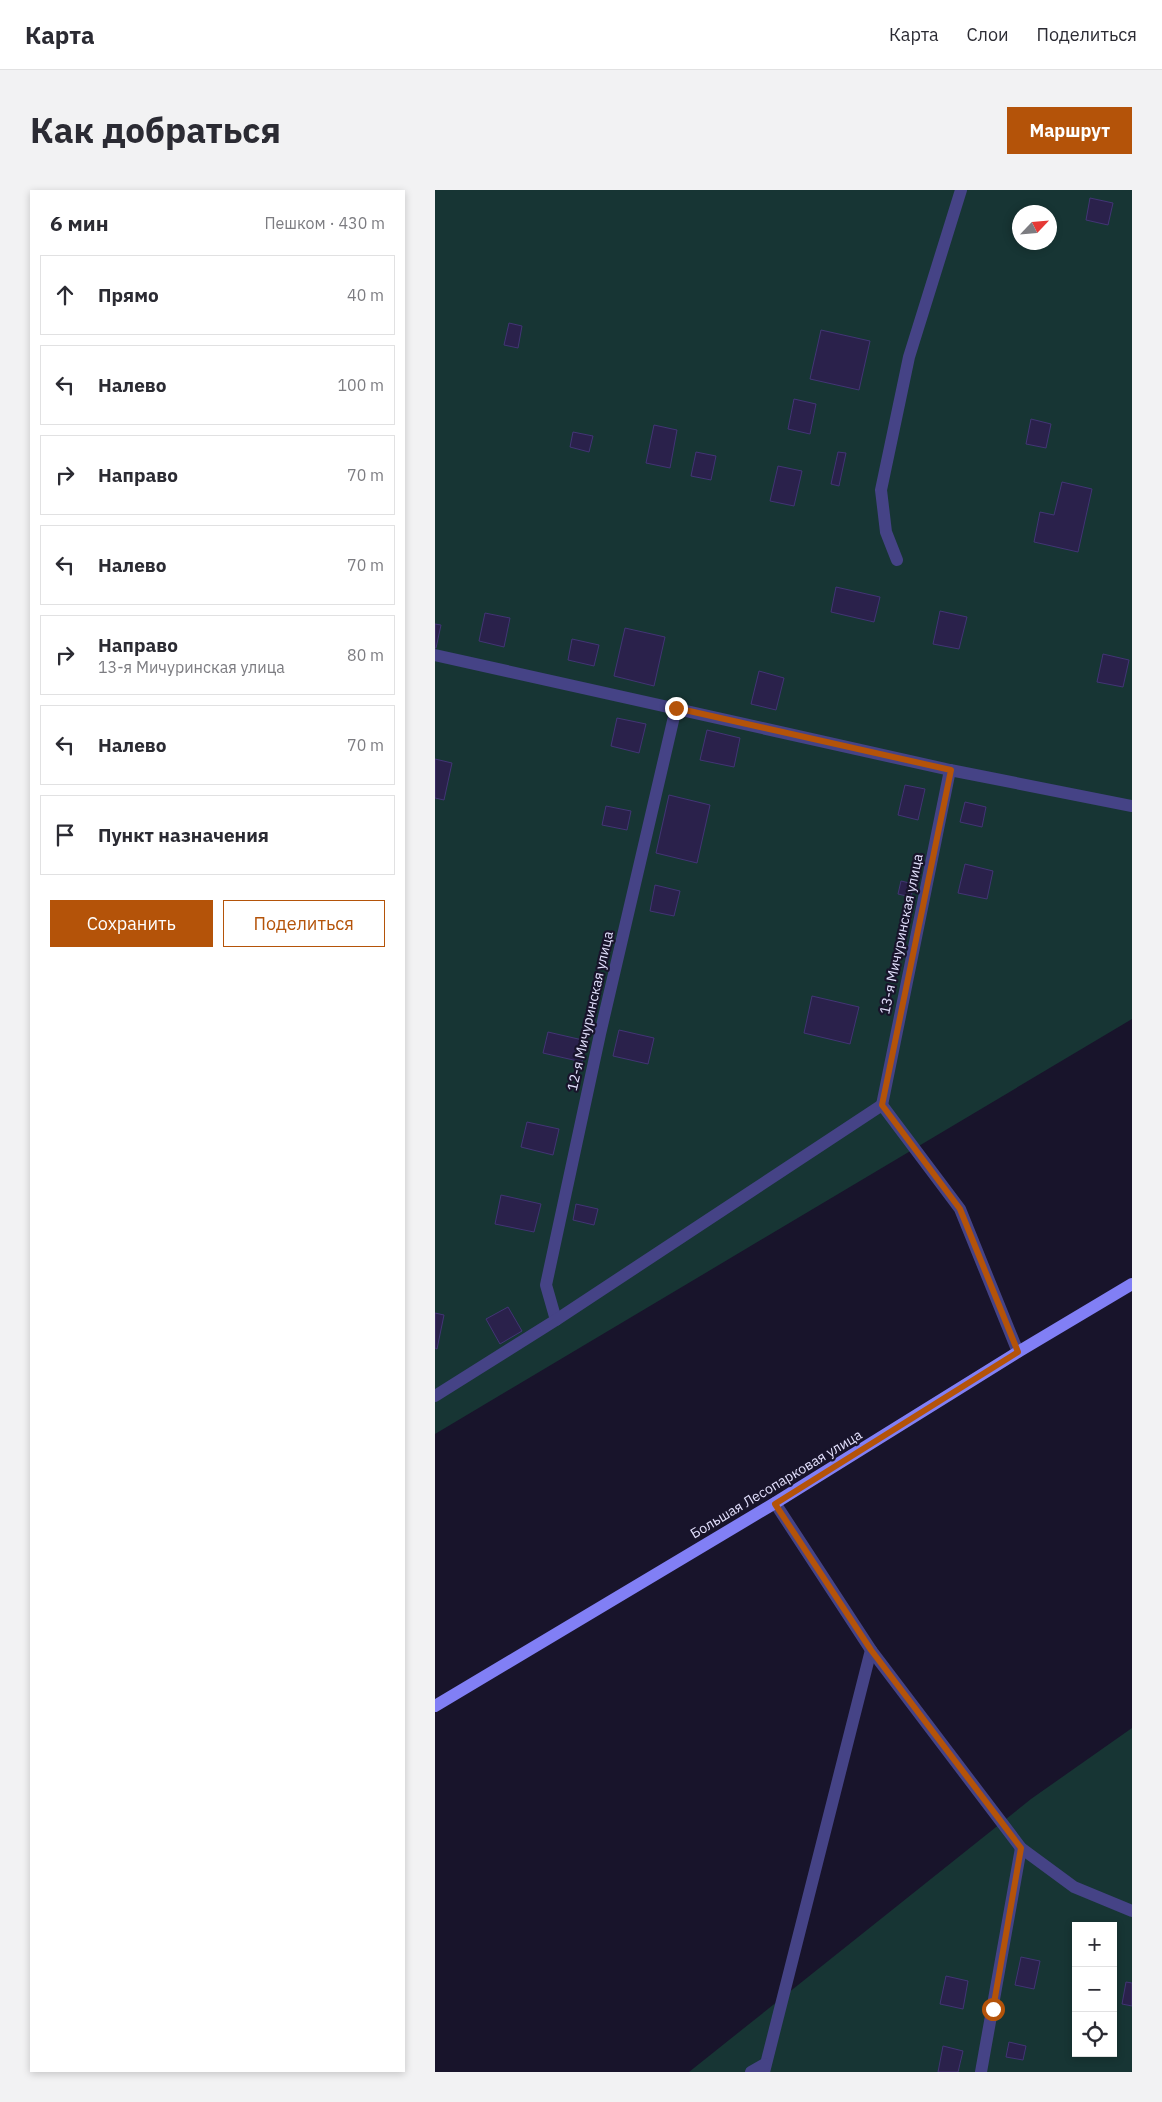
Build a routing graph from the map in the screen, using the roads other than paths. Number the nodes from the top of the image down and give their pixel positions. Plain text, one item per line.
1 (961, 190) edge
2 (897, 560) dead end
3 (435, 655) edge
4 (676, 708) junction
5 (951, 770) junction
6 (1132, 806) edge
7 (882, 1105) junction
8 (1132, 1284) edge
9 (556, 1320) junction
10 (1018, 1352) junction
11 (435, 1396) edge
12 (775, 1504) junction
13 (871, 1650) junction
14 (435, 1706) edge
15 (1021, 1848) junction
16 (1132, 1911) edge
17 (765, 2068) edge
18 (751, 2072) edge
19 (981, 2072) edge

1 - 2 street
3 - 4 street
4 - 5 street
4 - 9 street, 12-я Мичуринская улица
5 - 6 street
5 - 7 street, 13-я Мичуринская улица
7 - 9 street
7 - 10 street
8 - 10 main road, Большая Лесопарковая улица
9 - 11 street
10 - 12 main road, Большая Лесопарковая улица
12 - 13 street
12 - 14 main road, Большая Лесопарковая улица
13 - 15 street
13 - 17 street
15 - 16 street
15 - 19 street
17 - 18 street

